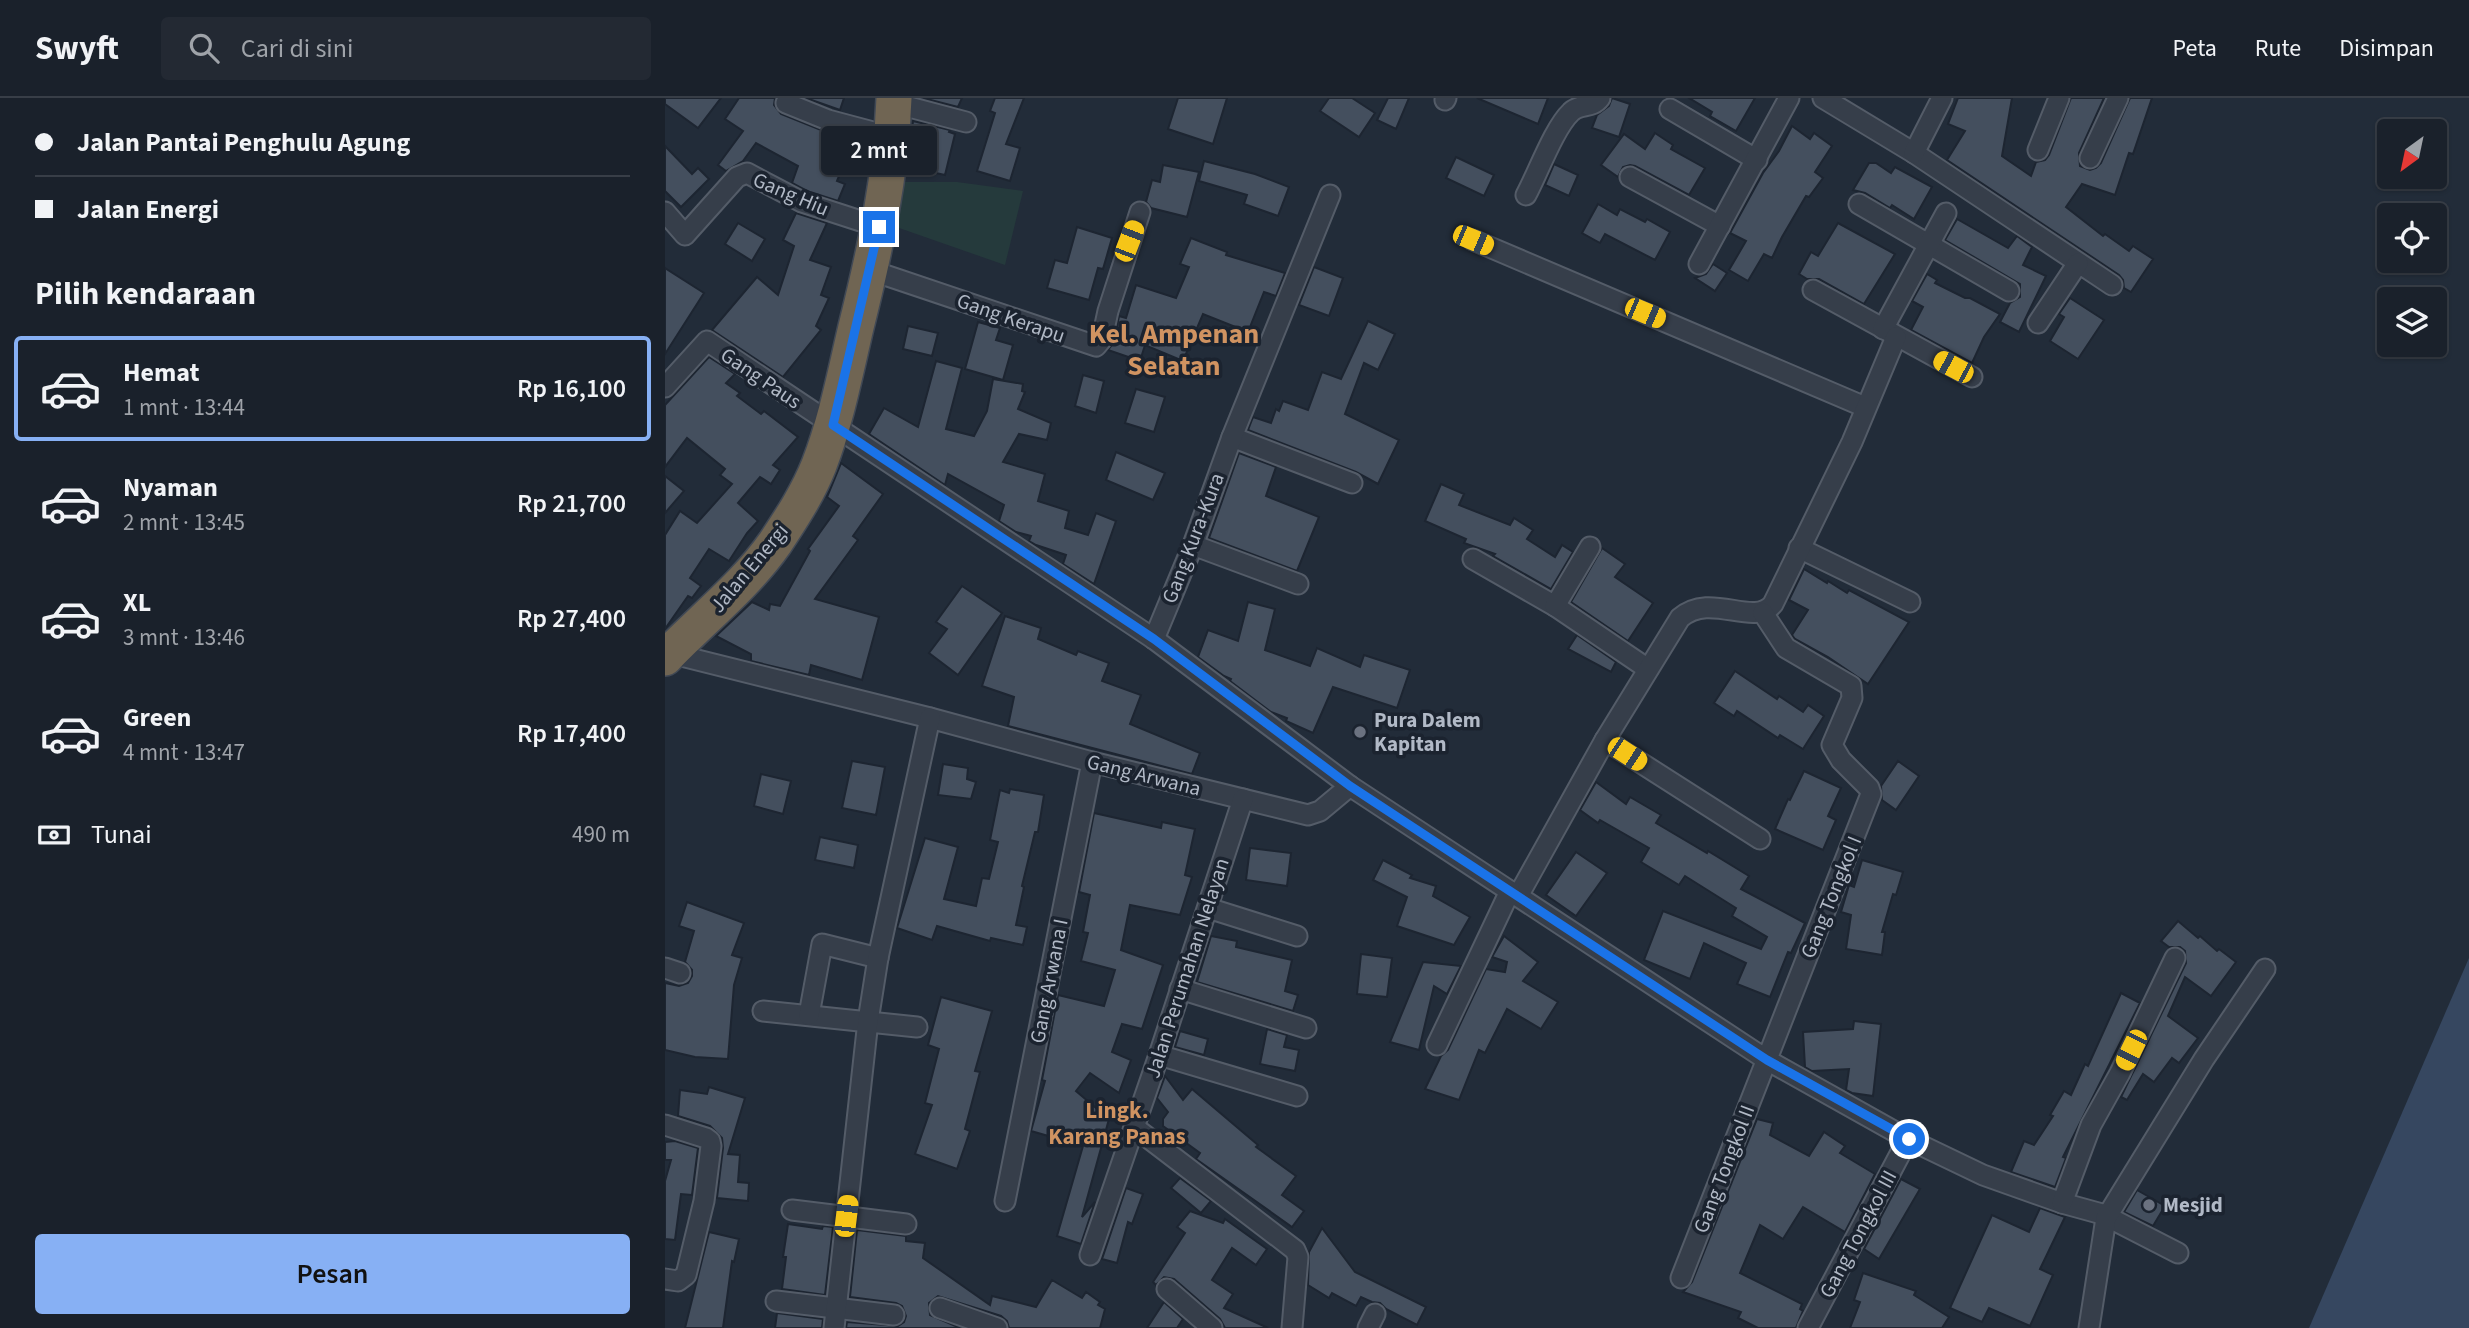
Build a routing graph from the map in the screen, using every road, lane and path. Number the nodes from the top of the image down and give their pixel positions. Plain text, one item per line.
1 (1600, 98) edge
2 (1789, 98) edge
3 (1823, 98) edge
4 (1942, 98) edge
5 (2059, 98) edge
6 (2118, 98) edge
7 (786, 103) dead end
8 (1670, 110) dead end
9 (893, 112) edge
10 (966, 122) dead end
11 (2038, 149) dead end
12 (1914, 153) junction
13 (2090, 158) dead end
14 (1757, 160) junction
15 (1630, 177) dead end
16 (1330, 195) dead end
17 (1527, 195) dead end
18 (1859, 204) dead end
19 (665, 212) edge
20 (1140, 212) dead end
21 (1946, 213) dead end
22 (1720, 226) junction
23 (879, 227) junction
24 (1473, 240) dead end
25 (1928, 246) junction
26 (2078, 263) junction
27 (1699, 264) dead end
28 (870, 270) junction
29 (2112, 285) dead end
30 (1813, 290) dead end
31 (2009, 292) dead end
32 (2038, 323) dead end
33 (1890, 333) junction
34 (1972, 377) dead end
35 (665, 387) edge
36 (1865, 407) junction
37 (833, 425) junction
38 (1232, 437) junction
39 (1352, 483) dead end
40 (1193, 545) junction
41 (1590, 547) dead end
42 (1799, 548) junction
43 (1473, 559) dead end
44 (1298, 584) dead end
45 (1910, 602) dead end
46 (1555, 607) junction
47 (1763, 613) junction
48 (1154, 639) junction
49 (666, 655) edge
50 (1648, 669) junction
51 (930, 718) junction
52 (1605, 740) junction
53 (1091, 762) junction
54 (1350, 786) junction
55 (1243, 799) junction
56 (1761, 839) dead end
57 (1514, 893) junction
58 (1208, 908) junction
59 (1297, 936) dead end
60 (878, 958) junction
61 (2175, 958) dead end
62 (2265, 969) dead end
63 (1180, 989) junction
64 (763, 1011) dead end
65 (809, 1015) junction
66 (868, 1021) junction
67 (917, 1027) dead end
68 (1306, 1028) dead end
69 (1437, 1045) dead end
70 (1159, 1055) junction
71 (1767, 1060) junction
72 (1297, 1096) dead end
73 (665, 1125) edge
74 (1134, 1127) junction
75 (1909, 1139) junction
76 (1005, 1201) dead end
77 (2062, 1203) junction
78 (792, 1210) dead end
79 (846, 1216) junction
80 (2106, 1217) junction
81 (906, 1224) dead end
82 (2178, 1253) dead end
83 (1090, 1255) dead end
84 (1681, 1278) dead end
85 (665, 1279) edge
86 (1167, 1289) dead end
87 (776, 1301) dead end
88 (940, 1308) dead end
89 (894, 1315) dead end
90 (835, 1318) edge
91 (997, 1328) edge
92 (1212, 1328) edge
93 (1292, 1328) edge
94 (1808, 1328) edge
95 (2089, 1328) edge

1 - 17 street
2 - 14 street
3 - 12 street
4 - 12 street
5 - 11 street
6 - 13 street
7 - 9 street
8 - 14 street
9 - 10 street
9 - 23 highway, Jalan Energi
12 - 26 street
14 - 22 street
15 - 22 street
16 - 38 street, Gang Kura-Kura
18 - 25 street
19 - 23 street, Gang Hiu
20 - 28 street, Gang Kerapu
21 - 25 street
22 - 27 street
23 - 28 highway, Jalan Energi
24 - 36 street
25 - 31 street
25 - 33 street
26 - 29 street
26 - 32 street
28 - 37 highway, Jalan Energi
30 - 33 street
33 - 34 street
33 - 36 street
35 - 37 street, Gang Paus
36 - 42 street
37 - 48 street
37 - 49 highway, Jalan Energi
38 - 39 street
38 - 40 street, Gang Kura-Kura
40 - 44 street
40 - 48 street, Gang Kura-Kura
41 - 46 street
42 - 45 street
42 - 47 street
43 - 46 street
46 - 50 street
47 - 50 street
47 - 71 street, Gang Tongkol I
48 - 54 street
49 - 51 street, Gang Arwana
50 - 52 street
51 - 53 street, Gang Arwana
51 - 60 street
52 - 56 street
52 - 57 street
53 - 55 street, Gang Arwana
53 - 76 street, Gang Arwana I
54 - 55 street, Gang Arwana
54 - 57 street
55 - 58 street, Jalan Perumahan Nelayan
57 - 69 street
57 - 71 street
58 - 59 street
58 - 63 street, Jalan Perumahan Nelayan
60 - 65 street
60 - 66 street
61 - 77 street
62 - 80 street
63 - 68 street
63 - 70 street, Jalan Perumahan Nelayan
64 - 65 street
65 - 66 street
66 - 67 street
66 - 79 street
70 - 72 street
70 - 74 street, Jalan Perumahan Nelayan
71 - 75 street
71 - 84 street, Gang Tongkol II
73 - 85 street
74 - 83 street, Jalan Perumahan Nelayan
74 - 93 street
75 - 77 street
75 - 94 street, Gang Tongkol III
77 - 80 street
78 - 79 street
79 - 81 street
79 - 90 street
80 - 82 street
80 - 95 street
86 - 92 street
87 - 90 street
88 - 91 street
89 - 90 street

